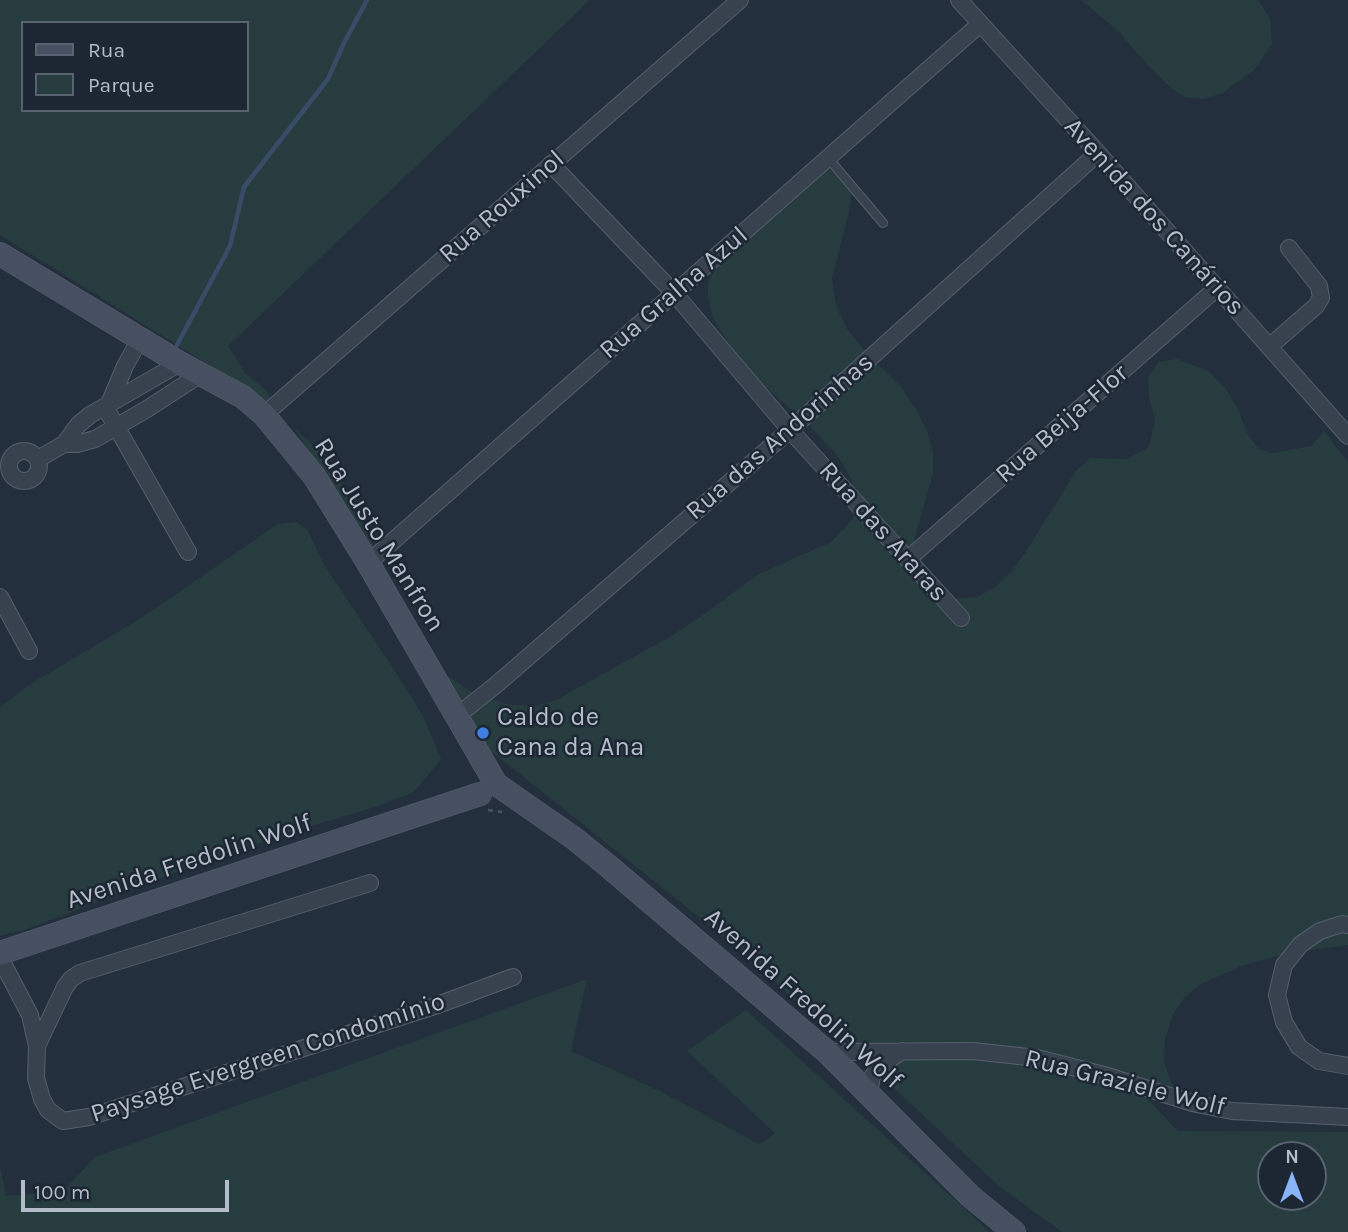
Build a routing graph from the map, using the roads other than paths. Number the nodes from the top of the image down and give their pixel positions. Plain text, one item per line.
1 (740, 0) edge
2 (959, 0) edge
3 (980, 24) junction
4 (1098, 153) junction
5 (828, 158) junction
6 (551, 164) junction
7 (883, 223) dead end
8 (1289, 248) dead end
9 (0, 254) edge
10 (1217, 288) junction
11 (674, 293) junction
12 (140, 340) junction
13 (1269, 346) junction
14 (180, 363) junction
15 (201, 374) junction
16 (107, 405) junction
17 (264, 415) junction
18 (117, 427) junction
19 (790, 430) junction
20 (1348, 436) edge
21 (64, 444) junction
22 (5, 475) edge
23 (188, 552) dead end
24 (908, 559) junction
25 (368, 563) junction
26 (0, 597) edge
27 (961, 618) dead end
28 (29, 652) dead end
29 (457, 716) junction
30 (483, 789) junction
31 (370, 883) dead end
32 (1348, 925) edge
33 (0, 956) edge
34 (513, 977) dead end
35 (37, 1046) junction
36 (902, 1051) junction
37 (827, 1052) junction
38 (1348, 1066) edge
39 (869, 1092) junction
40 (1348, 1117) edge
41 (1014, 1232) edge

1 - 6 street, Rua Rouxinol
2 - 3 street, Avenida dos Canários
3 - 4 street, Avenida dos Canários
3 - 5 street, Rua Gralha Azul
4 - 10 street, Avenida dos Canários
4 - 19 street, Rua das Andorinhas
5 - 7 lane
5 - 11 street, Rua Gralha Azul
6 - 11 street, Rua das Araras
6 - 17 street, Rua Rouxinol
8 - 13 street
9 - 12 main road, Rua Justo Manfron
10 - 13 street, Avenida dos Canários
10 - 24 street, Rua Beija-Flor
11 - 19 street, Rua das Araras
11 - 25 street, Rua Gralha Azul
12 - 14 main road, Rua Justo Manfron
12 - 16 street
13 - 20 street, Avenida dos Canários
14 - 15 main road, Rua Justo Manfron
14 - 16 street
15 - 17 main road, Rua Justo Manfron
15 - 18 street
16 - 18 street
16 - 21 street
17 - 25 main road, Rua Justo Manfron
18 - 21 street
18 - 23 street
19 - 24 street, Rua das Araras
19 - 29 street, Rua das Andorinhas
21 - 22 street
24 - 27 street, Rua das Araras
25 - 29 main road, Rua Justo Manfron
26 - 28 street
29 - 30 main road, Rua Justo Manfron
30 - 33 main road, Avenida Fredolin Wolf
30 - 37 main road, Avenida Fredolin Wolf
31 - 35 street, Paysage Evergreen Condomínio
32 - 38 street
33 - 35 street, Paysage Evergreen Condomínio
34 - 35 street, Paysage Evergreen Condomínio
36 - 37 street, Rua Graziele Wolf
36 - 39 street
36 - 40 street, Rua Graziele Wolf
37 - 39 main road, Avenida Fredolin Wolf
39 - 41 main road, Avenida Fredolin Wolf

